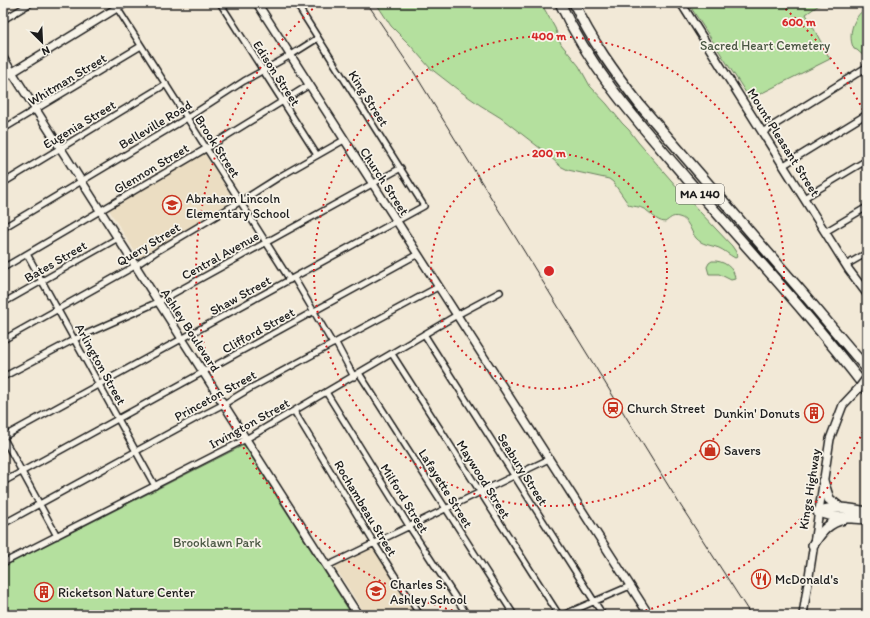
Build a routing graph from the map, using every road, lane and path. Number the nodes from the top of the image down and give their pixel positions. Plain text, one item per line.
1 (31, 3) edge
2 (125, 3) edge
3 (220, 3) edge
4 (257, 3) edge
5 (296, 3) edge
6 (560, 3) edge
7 (574, 3) edge
8 (681, 3) edge
9 (116, 5) edge
10 (3, 20) edge
11 (318, 38) junction
12 (142, 46) junction
13 (291, 55) junction
14 (3, 58) edge
15 (866, 68) edge
16 (263, 71) junction
17 (12, 73) junction
18 (3, 78) edge
19 (166, 84) junction
20 (309, 85) junction
21 (283, 101) junction
22 (36, 110) junction
23 (867, 114) edge
24 (187, 118) junction
25 (3, 129) edge
26 (763, 132) junction
27 (344, 140) junction
28 (61, 148) junction
29 (207, 148) junction
30 (317, 155) junction
31 (867, 160) edge
32 (784, 165) junction
33 (401, 168) junction
34 (81, 181) junction
35 (3, 183) edge
36 (372, 184) junction
37 (804, 198) junction
38 (241, 202) junction
39 (424, 206) joint
40 (867, 207) edge
41 (100, 211) junction
42 (397, 221) junction
43 (3, 228) edge
44 (825, 232) junction
45 (118, 238) junction
46 (266, 242) junction
47 (867, 253) edge
48 (27, 254) junction
49 (418, 254) junction
50 (846, 265) junction
51 (135, 266) junction
52 (3, 268) edge
53 (292, 279) junction
54 (42, 281) junction
55 (438, 287) junction
56 (500, 292) dead end
57 (867, 294) edge
58 (158, 302) junction
59 (3, 303) edge
60 (58, 308) junction
61 (314, 311) junction
62 (457, 315) junction
63 (424, 334) junction
64 (75, 339) junction
65 (183, 339) junction
66 (3, 340) edge
67 (334, 343) junction
68 (392, 354) junction
69 (867, 370) edge
70 (204, 372) junction
71 (359, 373) junction
72 (354, 376) junction
73 (3, 377) edge
74 (867, 377) edge
75 (99, 384) junction
76 (862, 389) edge
77 (326, 392) junction
78 (224, 404) junction
79 (294, 411) junction
80 (118, 418) junction
81 (3, 437) edge
82 (246, 439) junction
83 (136, 452) junction
84 (549, 459) junction
85 (22, 472) junction
86 (514, 476) junction
87 (823, 481) junction
88 (3, 482) edge
89 (155, 486) junction
90 (480, 492) junction
91 (40, 504) junction
92 (839, 507) junction
93 (446, 509) junction
94 (818, 512) junction
95 (867, 512) edge
96 (847, 519) junction
97 (867, 519) edge
98 (3, 524) edge
99 (409, 526) junction
100 (57, 536) junction
101 (374, 543) junction
102 (813, 545) junction
103 (3, 563) edge
104 (327, 566) junction
105 (630, 586) junction
106 (595, 601) junction
107 (358, 615) edge
108 (420, 615) edge
109 (467, 615) edge
110 (514, 615) edge
111 (559, 615) edge
112 (563, 615) edge
113 (604, 615) edge
114 (649, 615) edge
115 (803, 615) edge

1 - 10 street
2 - 9 main road
3 - 16 street, Edison Street
4 - 13 main road, Church Street
5 - 11 street, King Street
6 - 76 highway, MA 140
7 - 69 highway, MA 140
8 - 26 main road, Mount Pleasant Street
9 - 12 street, Brook Street
9 - 17 main road
11 - 13 street, Belleville Road
11 - 33 street, King Street
12 - 19 street, Brook Street
12 - 22 street, Whitman Street
13 - 16 street, Belleville Road
13 - 20 main road, Church Street
14 - 17 main road, Ashley Boulevard
15 - 26 street
16 - 21 street, Edison Street
16 - 24 street, Belleville Road
17 - 18 main road
17 - 22 main road, Ashley Boulevard
19 - 24 street, Brook Street
19 - 28 street, Eugenia Street
20 - 21 street, Glennon Street
20 - 27 main road, Church Street
21 - 29 street, Glennon Street
21 - 30 street, Edison Street
22 - 25 street, Whitman Street
22 - 28 main road, Ashley Boulevard
23 - 32 street
24 - 29 street, Brook Street
24 - 34 street, Belleville Road
26 - 32 main road, Mount Pleasant Street
27 - 30 street, Query Street
27 - 36 main road, Church Street
28 - 34 main road, Ashley Boulevard
28 - 35 street, Eugenia Street
29 - 38 street, Brook Street
29 - 41 street, Glennon Street
30 - 38 street, Query Street
31 - 37 street
32 - 37 main road, Mount Pleasant Street
33 - 36 street, Central Avenue
33 - 39 street, King Street
34 - 41 main road, Ashley Boulevard
34 - 43 street, Belleville Road
36 - 42 main road, Church Street
36 - 46 street, Central Avenue
37 - 44 main road, Mount Pleasant Street
38 - 46 street, Brook Street
38 - 51 street, Query Street
39 - 42 street, Shaw Street
40 - 44 street
41 - 45 main road, Ashley Boulevard
41 - 48 street, Glennon Street
42 - 49 main road, Church Street
42 - 53 street, Shaw Street
44 - 50 main road, Mount Pleasant Street
45 - 51 main road, Ashley Boulevard
45 - 54 street, Bates Street
46 - 53 street, Brook Street
46 - 58 street, Central Avenue
47 - 50 street
48 - 52 street, Glennon Street
48 - 54 street, Arlington Street
49 - 55 main road, Church Street
49 - 61 street, Clifford Street
50 - 57 main road, Mount Pleasant Street
51 - 58 main road, Ashley Boulevard
51 - 60 street, Query Street
53 - 61 street, Brook Street
53 - 65 street, Shaw Street
54 - 59 street, Bates Street
54 - 60 street, Arlington Street
55 - 62 main road, Church Street
55 - 67 street, Princeton Street
56 - 62 street, Irvington Street
58 - 64 street, Central Avenue
58 - 65 main road, Ashley Boulevard
60 - 64 street, Arlington Street
60 - 66 street, Query Street
61 - 67 street, Brook Street
61 - 70 street, Clifford Street
62 - 63 street, Irvington Street
62 - 84 main road, Church Street
63 - 68 street, Irvington Street
63 - 86 street, Seabury Street
64 - 73 street, Central Avenue
64 - 75 street, Arlington Street
65 - 70 main road, Ashley Boulevard
65 - 75 street, Shaw Street
67 - 72 street, Brook Street
67 - 78 street, Princeton Street
68 - 71 street, Irvington Street
68 - 90 street, Maywood Street
70 - 78 main road, Ashley Boulevard
70 - 80 street, Clifford Street
71 - 72 street, Irvington Street
71 - 93 street, Lafayette Street
72 - 77 street, Irvington Street
74 - 76 main road, Kings Highway, bridge
75 - 80 street, Arlington Street
75 - 81 street, Shaw Street
76 - 87 main road, Kings Highway
77 - 79 street, Irvington Street
77 - 99 street, Milford Street
78 - 82 main road, Ashley Boulevard
78 - 83 street, Princeton Street
79 - 82 street, Irvington Street
79 - 101 street, Rochambeau Street
80 - 83 street, Arlington Street
80 - 85 street, Clifford Street
81 - 85 street
82 - 89 street, Irvington Street
82 - 104 main road, Ashley Boulevard
83 - 89 street, Arlington Street
83 - 91 street, Princeton Street
84 - 86 street
84 - 105 main road, Church Street
85 - 88 street, Clifford Street
85 - 91 street
86 - 90 street
86 - 106 street, Seabury Street
87 - 92 highway
87 - 94 main road, Kings Highway
89 - 100 street, Irvington Street
90 - 93 street
90 - 111 street, Maywood Street
91 - 98 street, Princeton Street
91 - 100 street
92 - 94 highway
92 - 95 highway
93 - 99 street
93 - 110 street, Lafayette Street
94 - 96 highway
94 - 102 main road, Kings Highway
96 - 97 highway
96 - 102 highway
99 - 101 street
99 - 109 street, Milford Street
100 - 103 street, Irvington Street
101 - 104 street
101 - 108 street, Rochambeau Street
102 - 115 main road, Kings Highway
104 - 107 main road, Ashley Boulevard
105 - 106 street
105 - 114 main road, Church Street
106 - 112 street
106 - 113 street, Seabury Street

